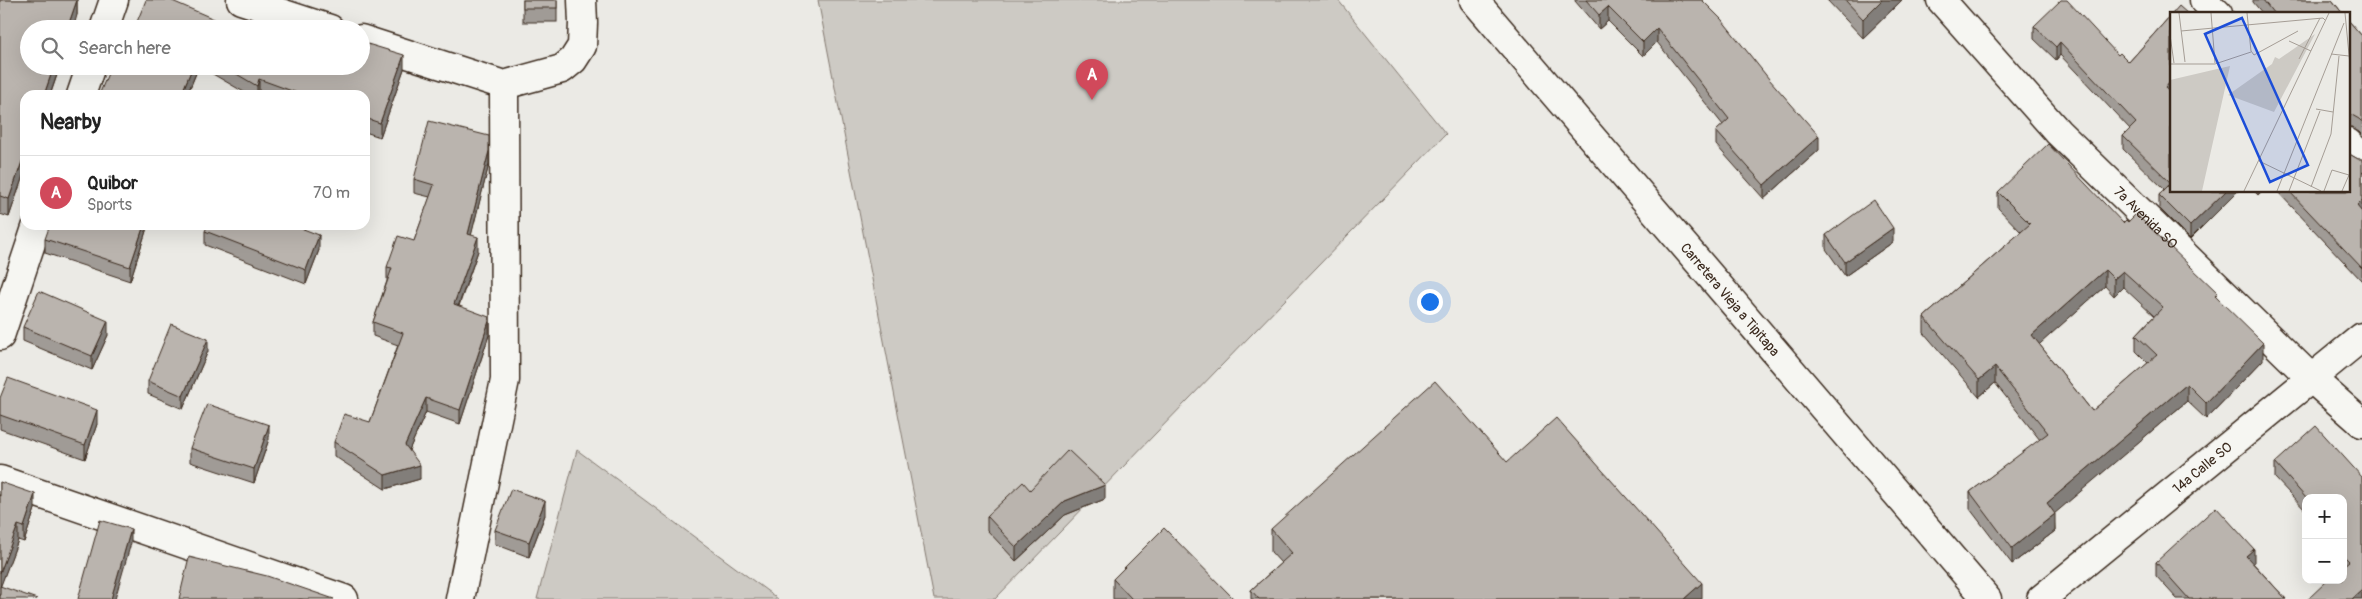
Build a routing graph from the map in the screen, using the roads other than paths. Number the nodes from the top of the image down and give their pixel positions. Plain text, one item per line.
1 (114, 0) edge
2 (241, 0) edge
3 (582, 0) edge
4 (1474, 0) edge
5 (1941, 0) edge
6 (2204, 0) edge
7 (2216, 12) edge
8 (107, 20) edge
9 (302, 20) edge
10 (370, 42) edge
11 (88, 75) edge
12 (504, 85) junction
13 (83, 90) edge
14 (2350, 145) edge
15 (2362, 157) edge
16 (35, 230) edge
17 (0, 336) edge
18 (2362, 337) edge
19 (2312, 379) junction
20 (2362, 423) edge
21 (0, 480) edge
22 (344, 599) edge
23 (460, 599) edge
24 (1987, 599) edge
25 (2041, 599) edge

1 - 8 street
2 - 9 street
3 - 12 street
4 - 24 street, Carretera Vieja a Tipitapa
5 - 19 street, 7a Avenida SO
6 - 7 street
10 - 12 street
11 - 13 street
12 - 23 street
14 - 15 street
16 - 17 street
18 - 19 street, 14a Calle SO
19 - 20 street, 7a Avenida SO
19 - 25 street, 14a Calle SO
21 - 22 street

